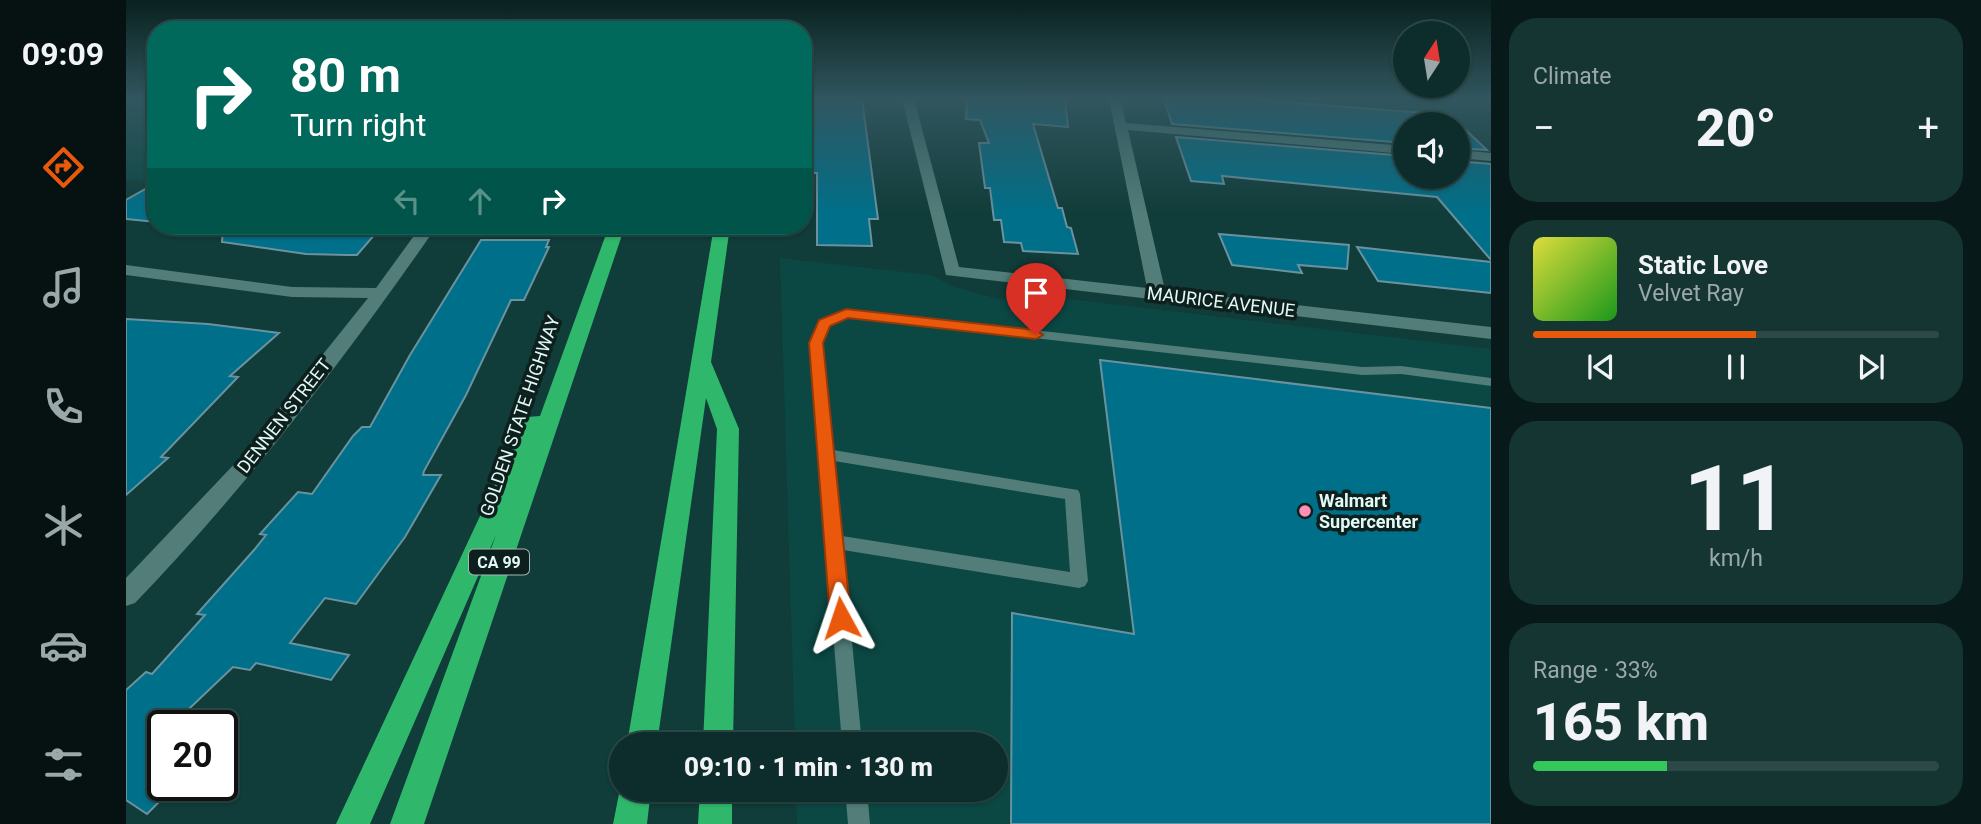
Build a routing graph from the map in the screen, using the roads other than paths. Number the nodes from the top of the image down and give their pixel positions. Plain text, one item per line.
1 (918, 137) edge
2 (1123, 137) edge
3 (1257, 137) edge
4 (1393, 149) edge
5 (1470, 155) edge
6 (1491, 157) edge
7 (423, 235) edge
8 (614, 235) edge
9 (721, 235) edge
10 (126, 270) edge
11 (381, 293) junction
12 (1157, 295) junction
13 (591, 299) junction
14 (1491, 333) edge
15 (701, 362) junction
16 (1491, 382) edge
17 (826, 454) junction
18 (834, 542) junction
19 (126, 595) edge
20 (644, 732) edge
21 (718, 732) edge
22 (851, 732) edge
23 (633, 802) edge
24 (716, 802) edge
25 (857, 802) edge
26 (352, 824) edge
27 (407, 824) edge
28 (630, 824) edge
29 (715, 824) edge
30 (859, 824) edge

1 - 12 street, MAURICE AVENUE
2 - 12 street
3 - 4 street
5 - 6 street
7 - 11 street, DENNEN STREET
8 - 13 highway, GOLDEN STATE HIGHWAY / CA 99
9 - 15 highway
10 - 11 street
11 - 19 street, DENNEN STREET
12 - 14 street, MAURICE AVENUE
13 - 26 highway
13 - 27 highway, GOLDEN STATE HIGHWAY / CA 99
15 - 20 highway
15 - 21 highway
16 - 17 lane
17 - 18 lane
17 - 18 lane
18 - 22 lane
23 - 28 highway
24 - 29 highway
25 - 30 lane

